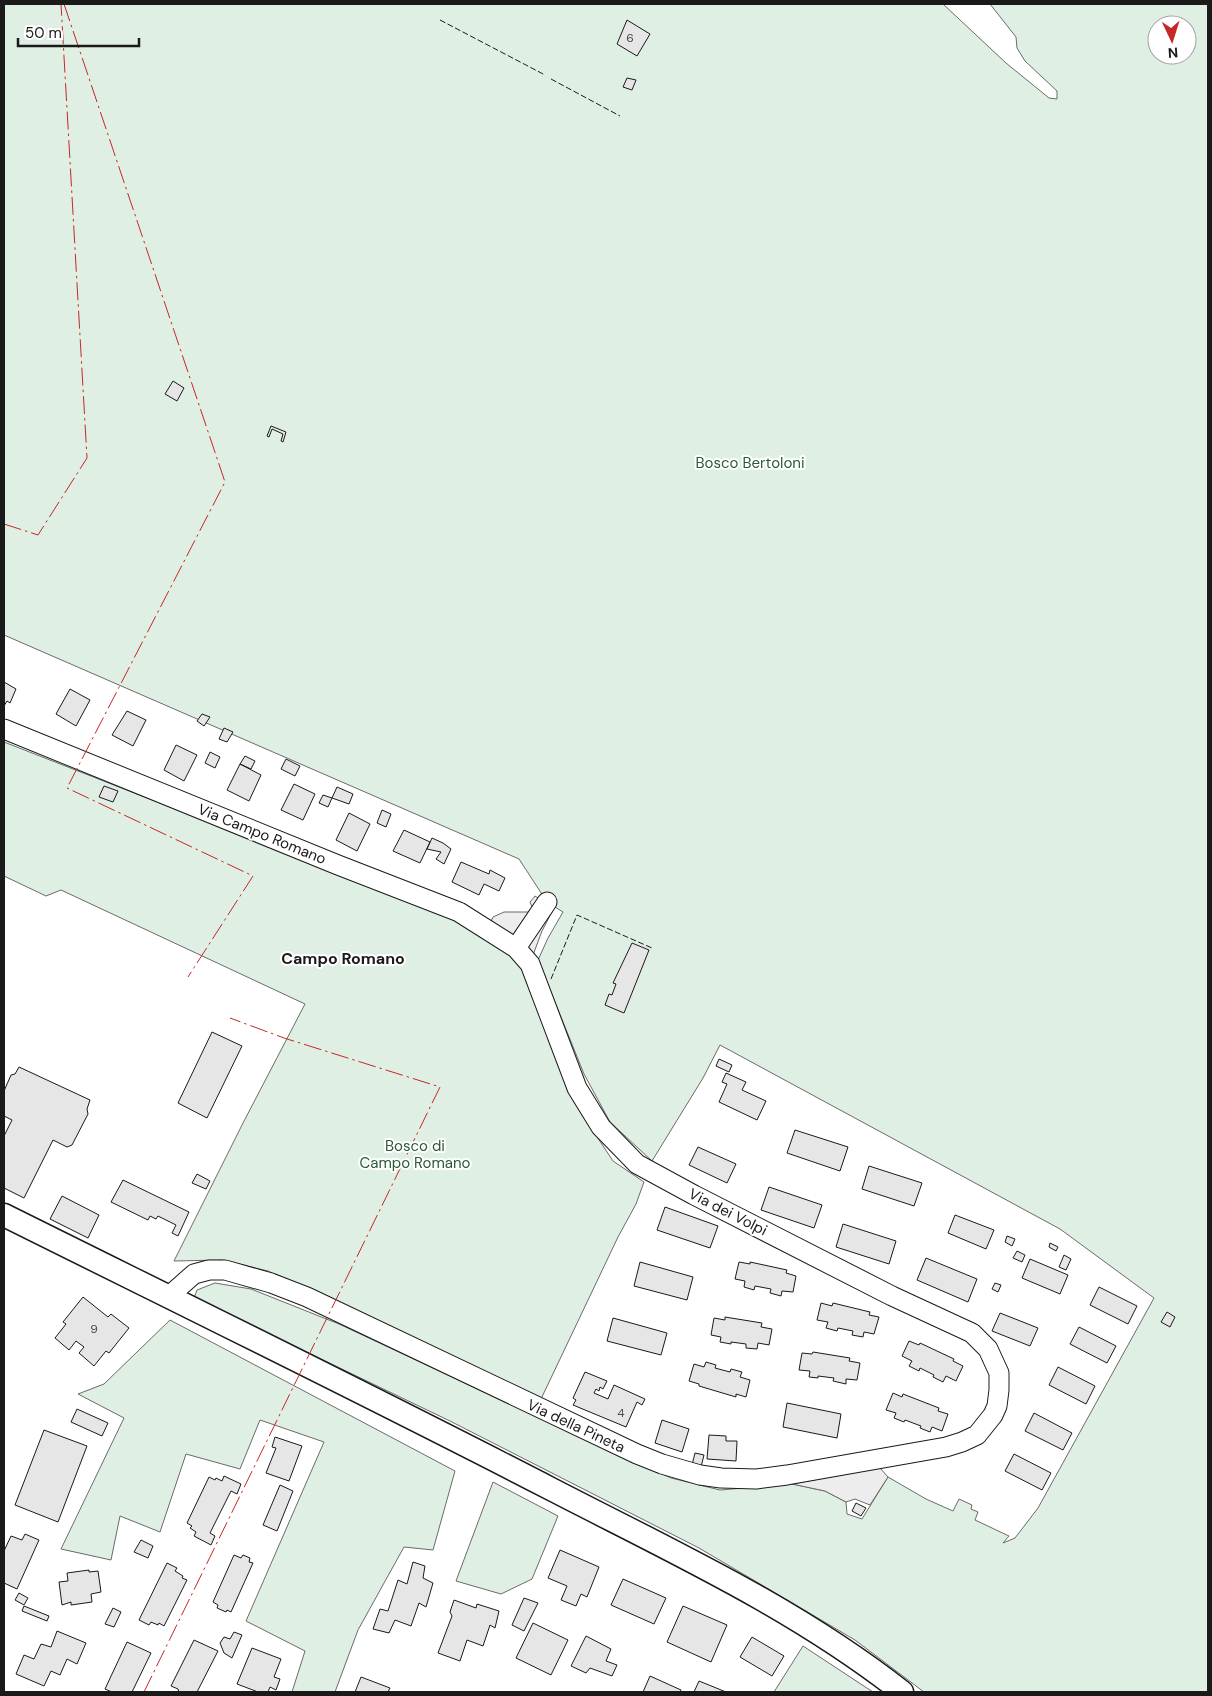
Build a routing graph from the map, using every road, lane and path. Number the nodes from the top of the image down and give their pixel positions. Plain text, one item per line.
1 (4, 729) edge
2 (547, 902) dead end
3 (516, 948) junction
4 (4, 1215) edge
5 (168, 1297) junction
6 (997, 1406) joint
7 (902, 1692) edge

1 - 3 street, Via Campo Romano
2 - 3 street
3 - 6 street, Via dei Volpi
4 - 5 main road
5 - 6 street, Via della Pineta
5 - 7 main road

